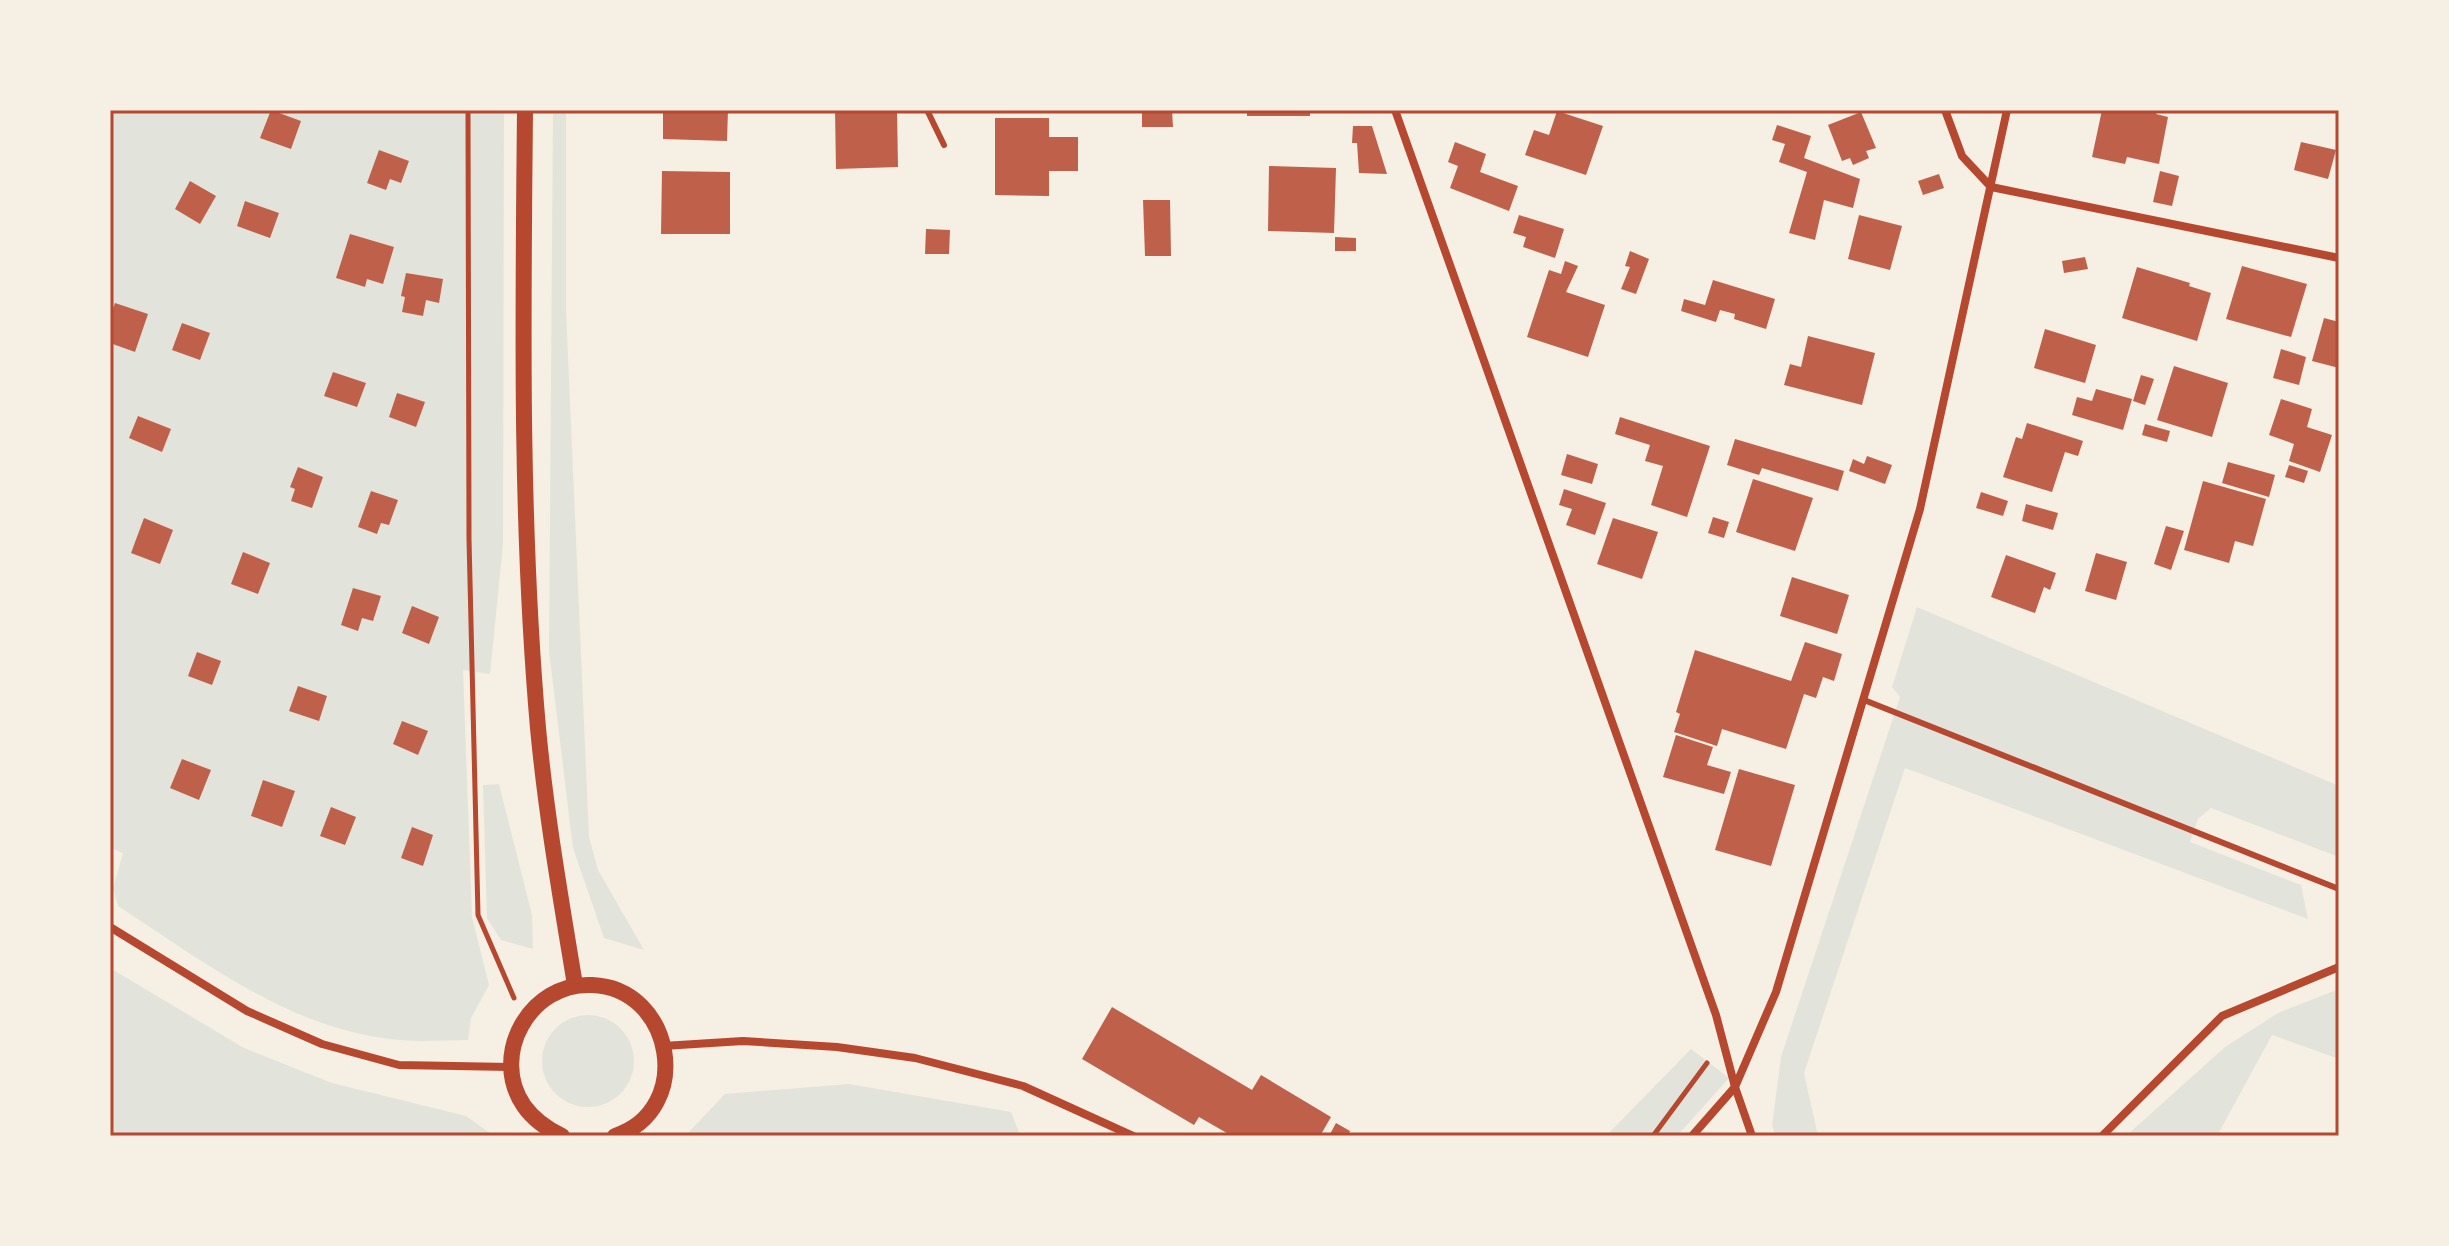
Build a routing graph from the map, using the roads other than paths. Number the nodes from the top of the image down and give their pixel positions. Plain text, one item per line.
1 (525, 110) edge
2 (927, 110) edge
3 (1395, 110) edge
4 (1945, 110) edge
5 (2007, 110) edge
6 (944, 145) dead end
7 (1991, 187) junction
8 (2339, 258) edge
9 (1864, 700) junction
10 (2339, 889) edge
11 (110, 927) edge
12 (2339, 967) edge
13 (575, 985) junction
14 (663, 1046) junction
15 (511, 1067) junction
16 (1735, 1087) junction
17 (562, 1136) edge
18 (615, 1136) edge
19 (1133, 1136) edge
20 (1692, 1136) edge
21 (1752, 1136) edge
22 (2102, 1136) edge

1 - 13 main road
2 - 6 lane
3 - 16 street
4 - 7 street
5 - 7 street
7 - 8 street
7 - 9 street
9 - 10 lane
9 - 16 street
11 - 15 street
12 - 22 street
13 - 14 main road
13 - 15 main road
14 - 18 main road
14 - 19 street
15 - 17 main road
16 - 20 street
16 - 21 street

